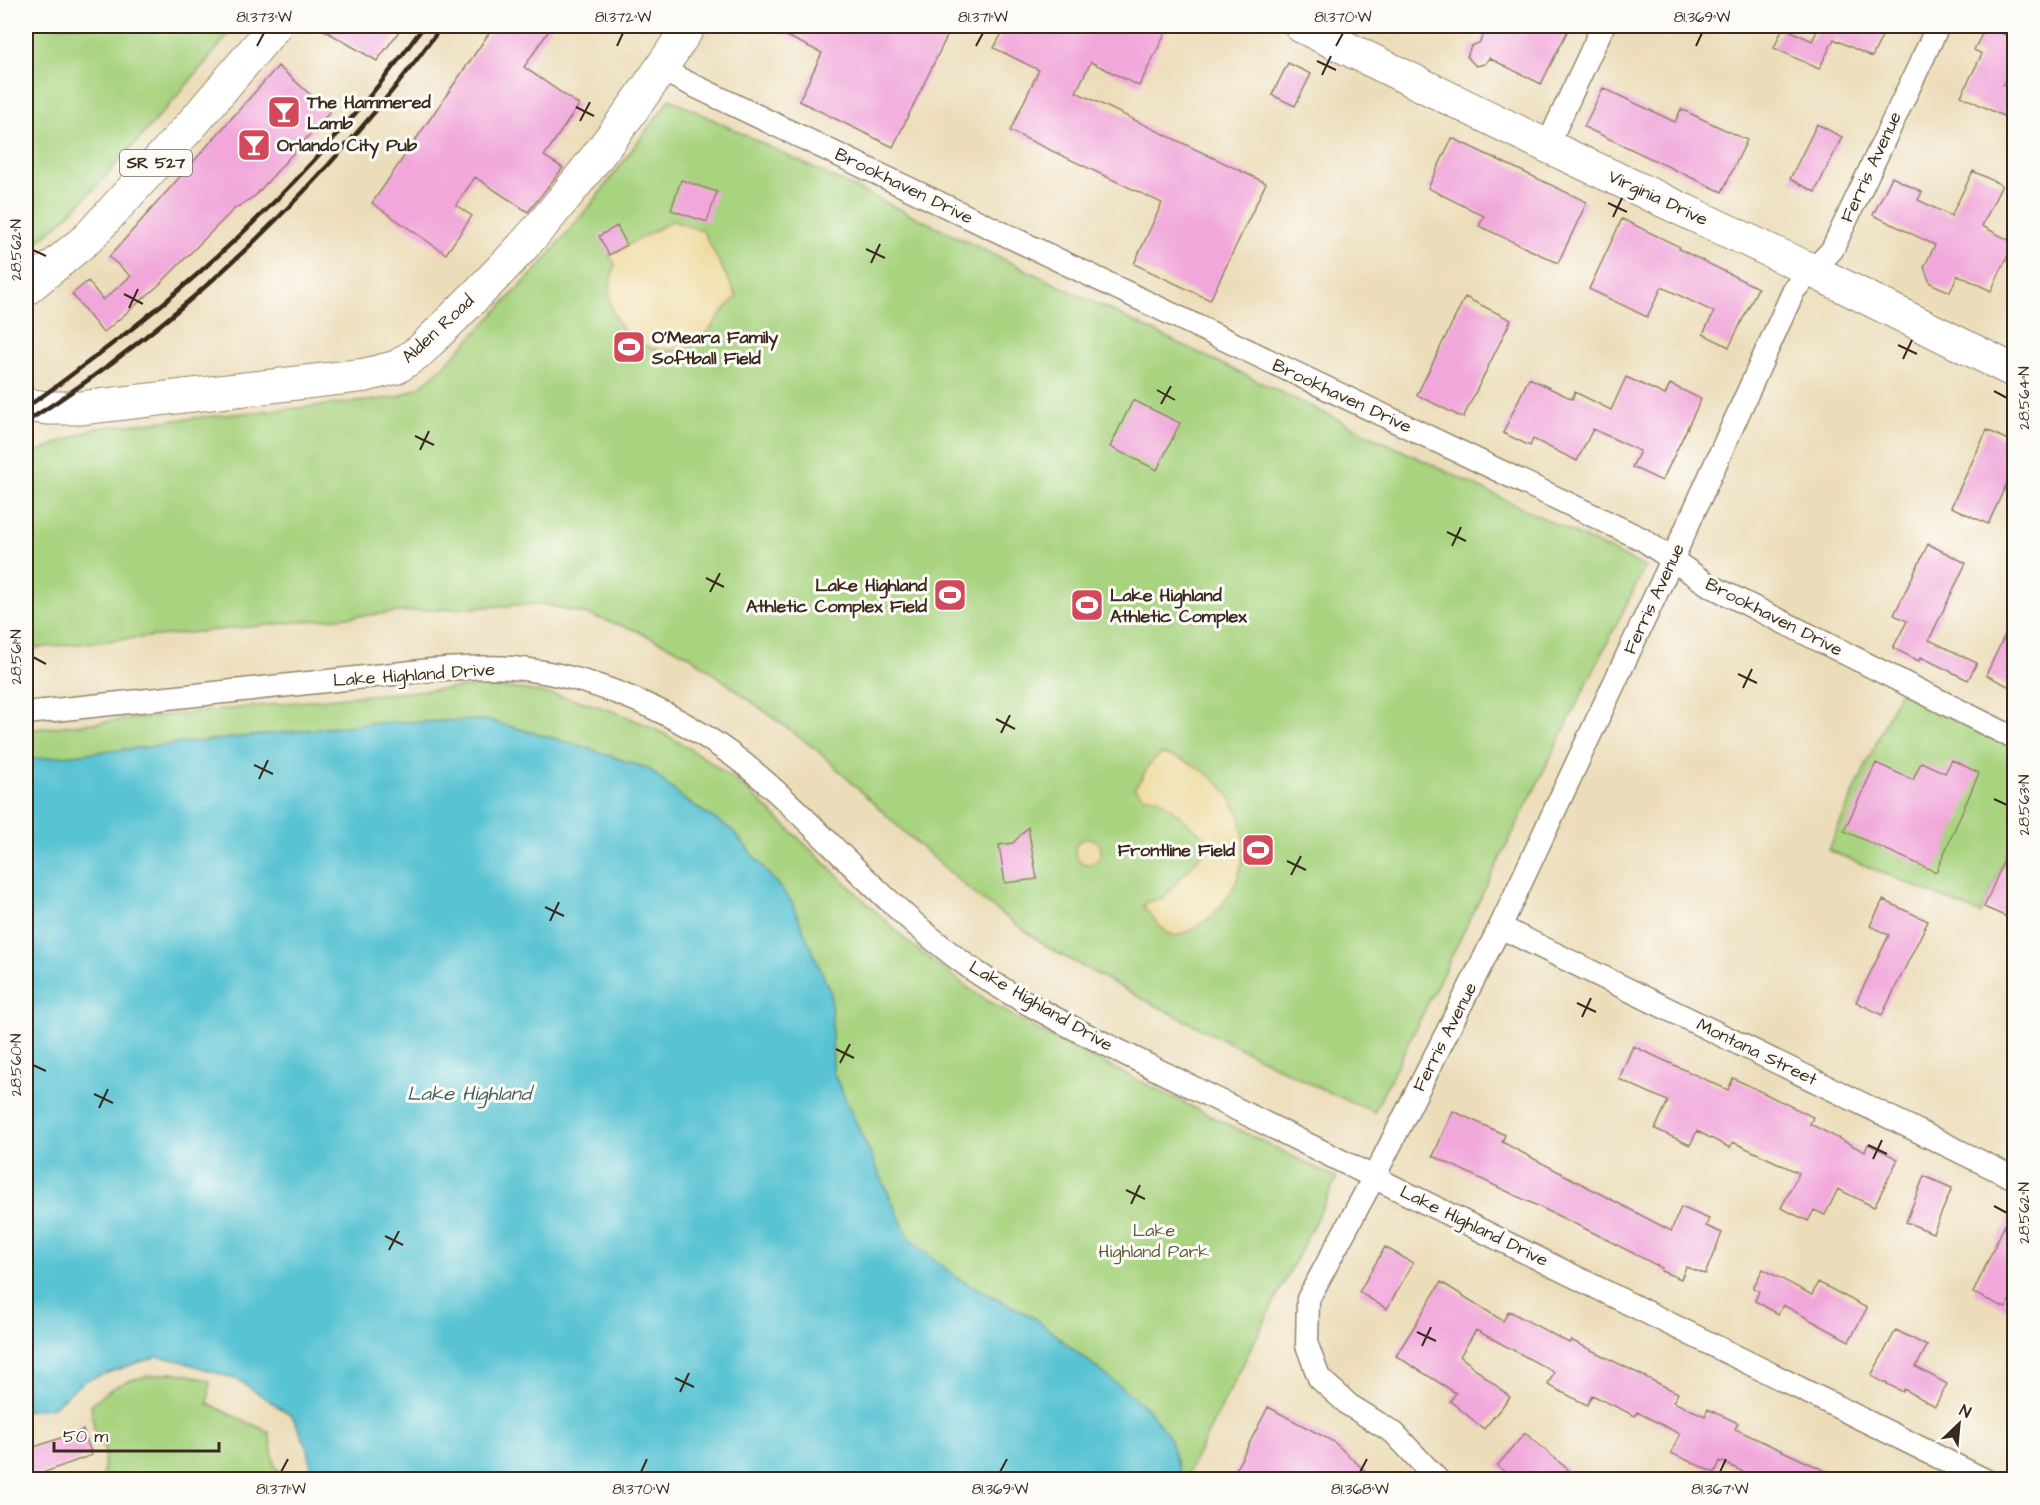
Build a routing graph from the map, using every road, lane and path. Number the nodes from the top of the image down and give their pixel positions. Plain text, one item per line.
1 (275, 26) edge
2 (689, 26) edge
3 (1301, 26) edge
4 (1603, 26) edge
5 (1938, 26) edge
6 (1341, 34) edge
7 (661, 70) junction
8 (1547, 146) junction
9 (1811, 270) junction
10 (26, 289) edge
11 (2014, 371) edge
12 (26, 405) edge
13 (1672, 560) junction
14 (26, 713) edge
15 (2014, 738) edge
16 (1500, 927) junction
17 (1374, 1177) junction
18 (2014, 1178) edge
19 (1438, 1479) edge
20 (1985, 1479) edge

1 - 10 street, SR 527
2 - 7 street, Alden Road
3 - 6 street, Virginia Drive
4 - 8 street
5 - 9 street, Ferris Avenue
6 - 8 street, Virginia Drive
7 - 12 street, Alden Road
7 - 13 street, Brookhaven Drive
8 - 9 street, Virginia Drive
9 - 11 street, Virginia Drive
9 - 13 street, Ferris Avenue
13 - 15 street, Brookhaven Drive
13 - 16 street, Ferris Avenue
14 - 17 street, Lake Highland Drive
16 - 17 street, Ferris Avenue
16 - 18 street, Montana Street
17 - 19 street, Ferris Avenue
17 - 20 street, Lake Highland Drive

